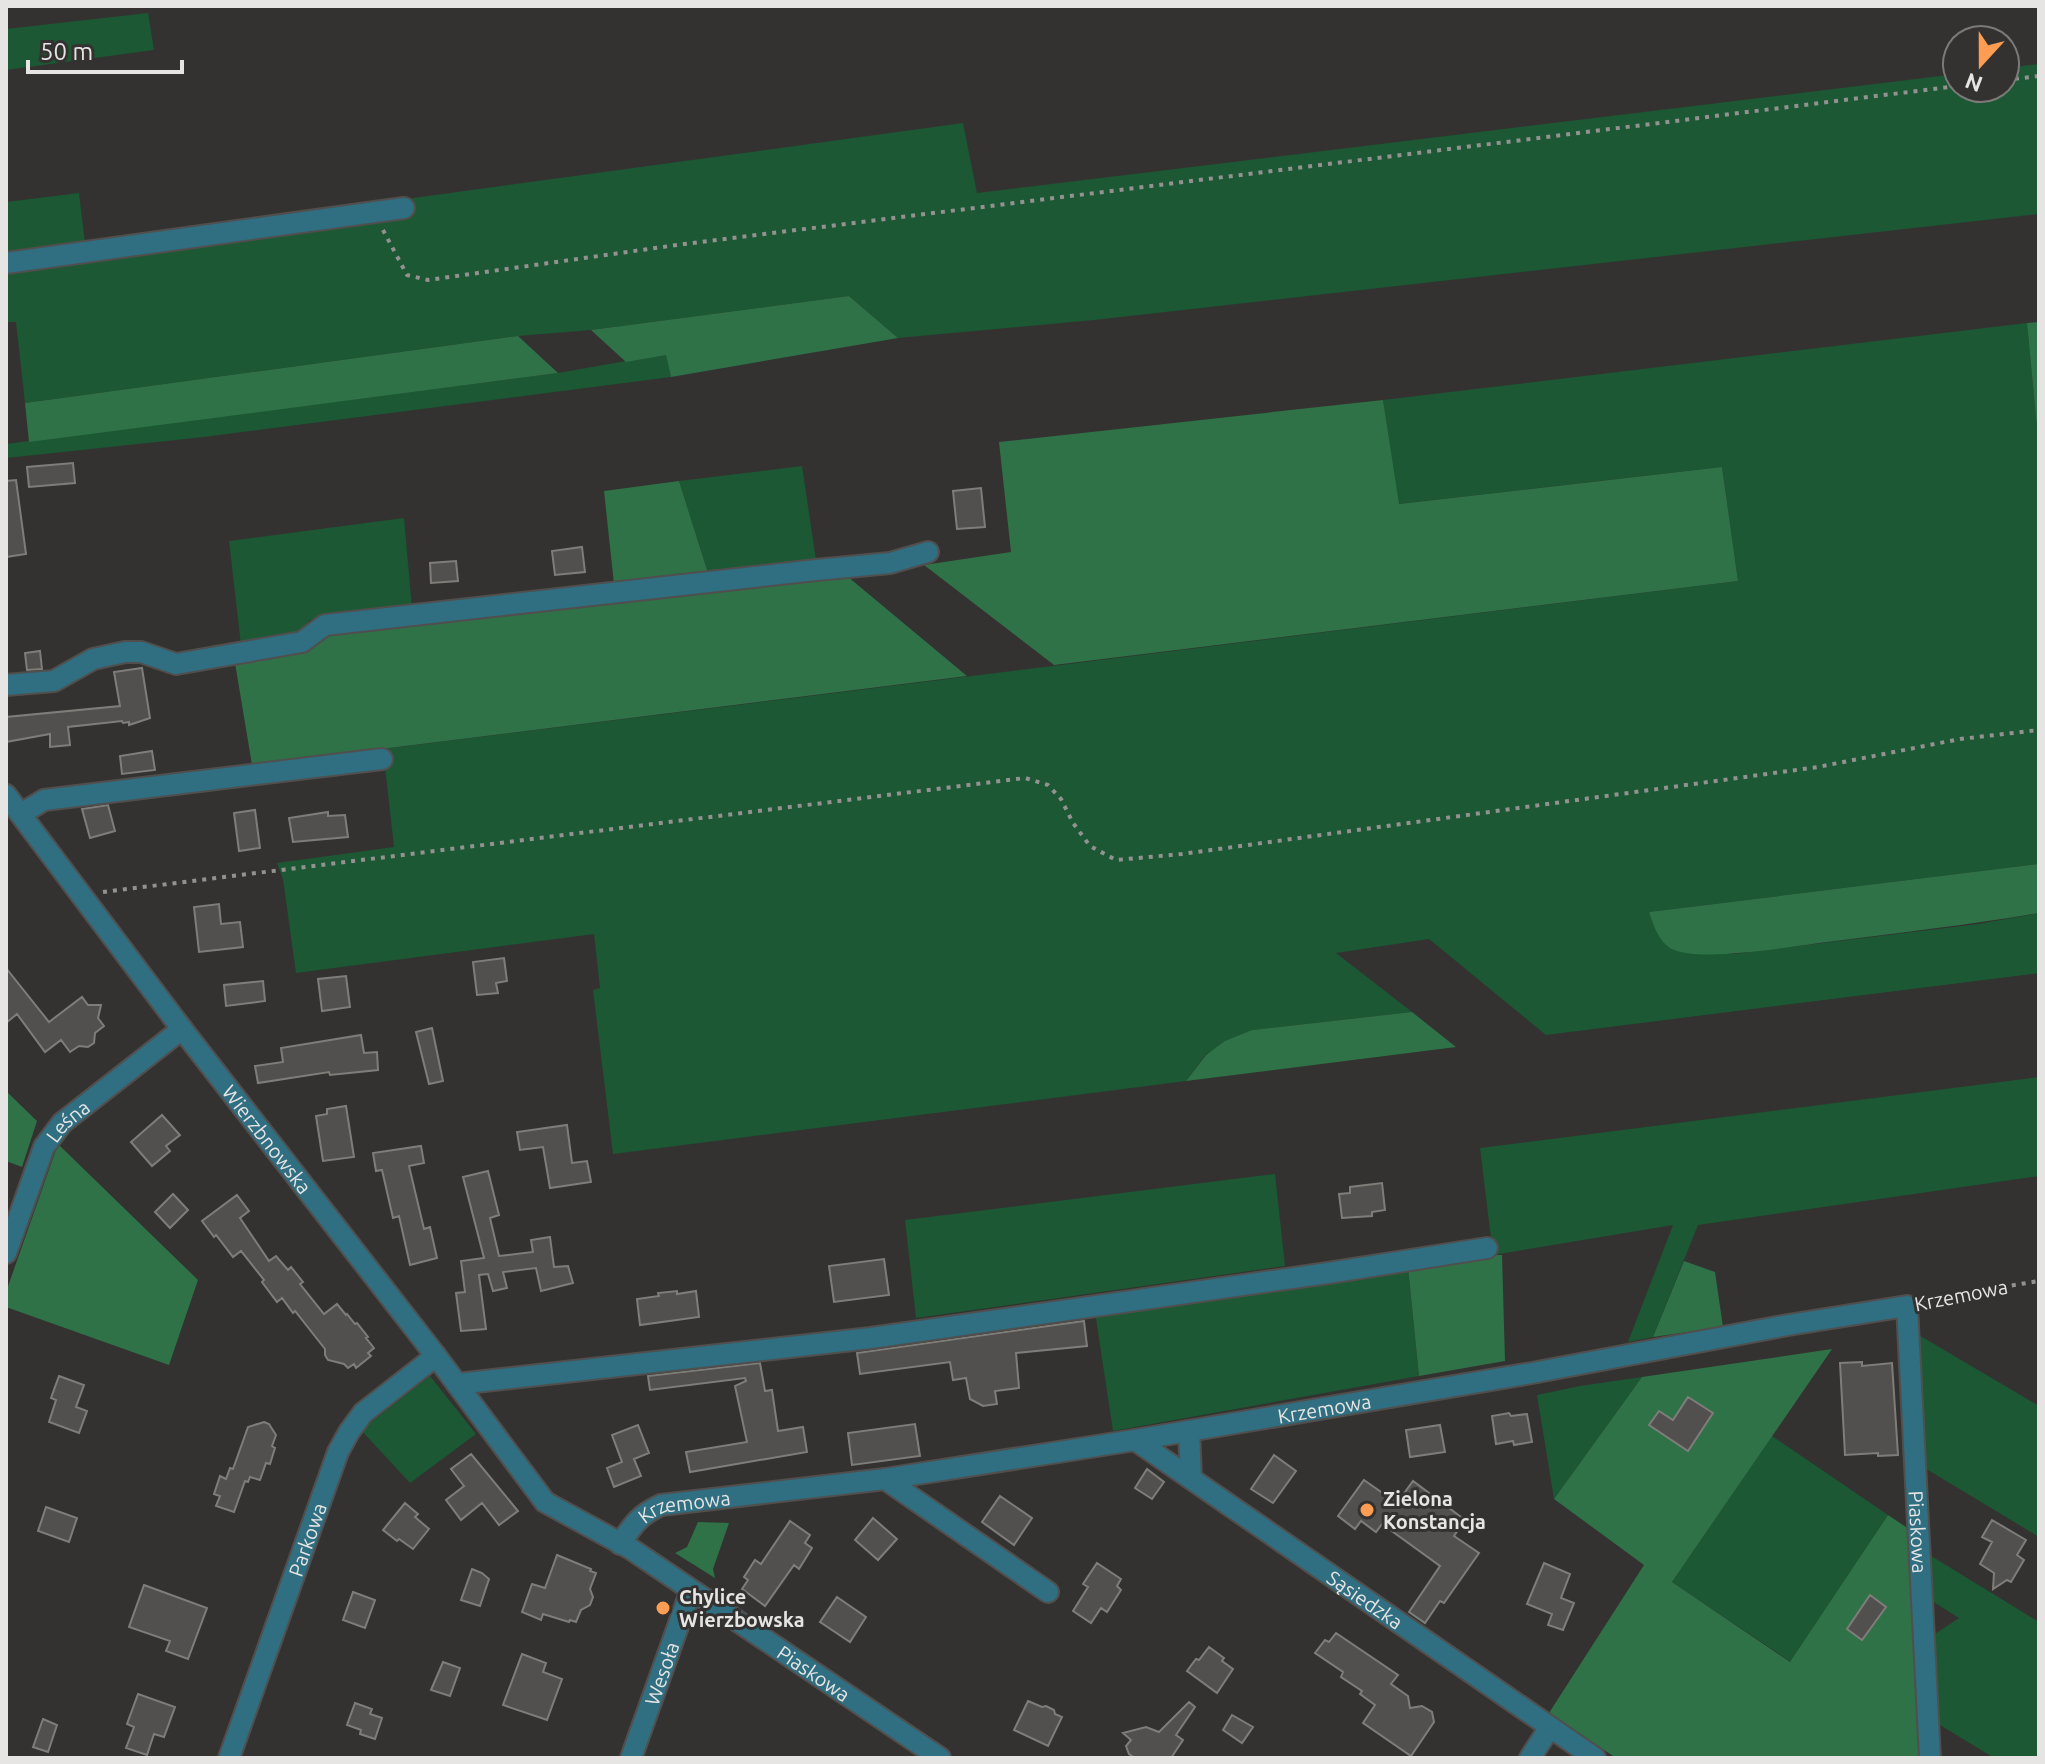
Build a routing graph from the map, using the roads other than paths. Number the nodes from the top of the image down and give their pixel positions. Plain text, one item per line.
1 (404, 208) dead end
2 (6, 263) edge
3 (928, 552) dead end
4 (6, 685) edge
5 (382, 759) dead end
6 (6, 795) edge
7 (21, 814) junction
8 (182, 1029) junction
9 (1487, 1248) dead end
10 (6, 1253) edge
11 (1907, 1306) joint
12 (436, 1356) junction
13 (457, 1384) junction
14 (1189, 1431) junction
15 (1135, 1440) junction
16 (1191, 1478) junction
17 (885, 1479) junction
18 (529, 1482) joint
19 (620, 1544) junction
20 (691, 1590) junction
21 (1048, 1592) dead end
22 (1550, 1727) junction
23 (229, 1758) edge
24 (631, 1758) edge
25 (940, 1758) edge
26 (1530, 1758) edge
27 (1595, 1758) edge
28 (1930, 1758) edge

1 - 2 street
3 - 4 street
5 - 7 street
6 - 7 street, Wierzbnowska
7 - 8 street, Wierzbnowska
8 - 10 street, Leśna
8 - 12 street, Wierzbnowska
9 - 13 street
11 - 14 street, Krzemowa
11 - 28 street, Piaskowa
12 - 13 street, Wierzbnowska
12 - 23 street, Parkowa
13 - 18 street, Wierzbnowska
14 - 15 street, Krzemowa
14 - 16 street
15 - 16 street, Sąsiedzka
15 - 17 street, Krzemowa
16 - 22 street, Sąsiedzka
17 - 19 street, Krzemowa
17 - 21 street
18 - 19 street, Piaskowa
19 - 20 street, Piaskowa
20 - 24 street, Wesoła
20 - 25 street, Piaskowa
22 - 26 street
22 - 27 street, Sąsiedzka

